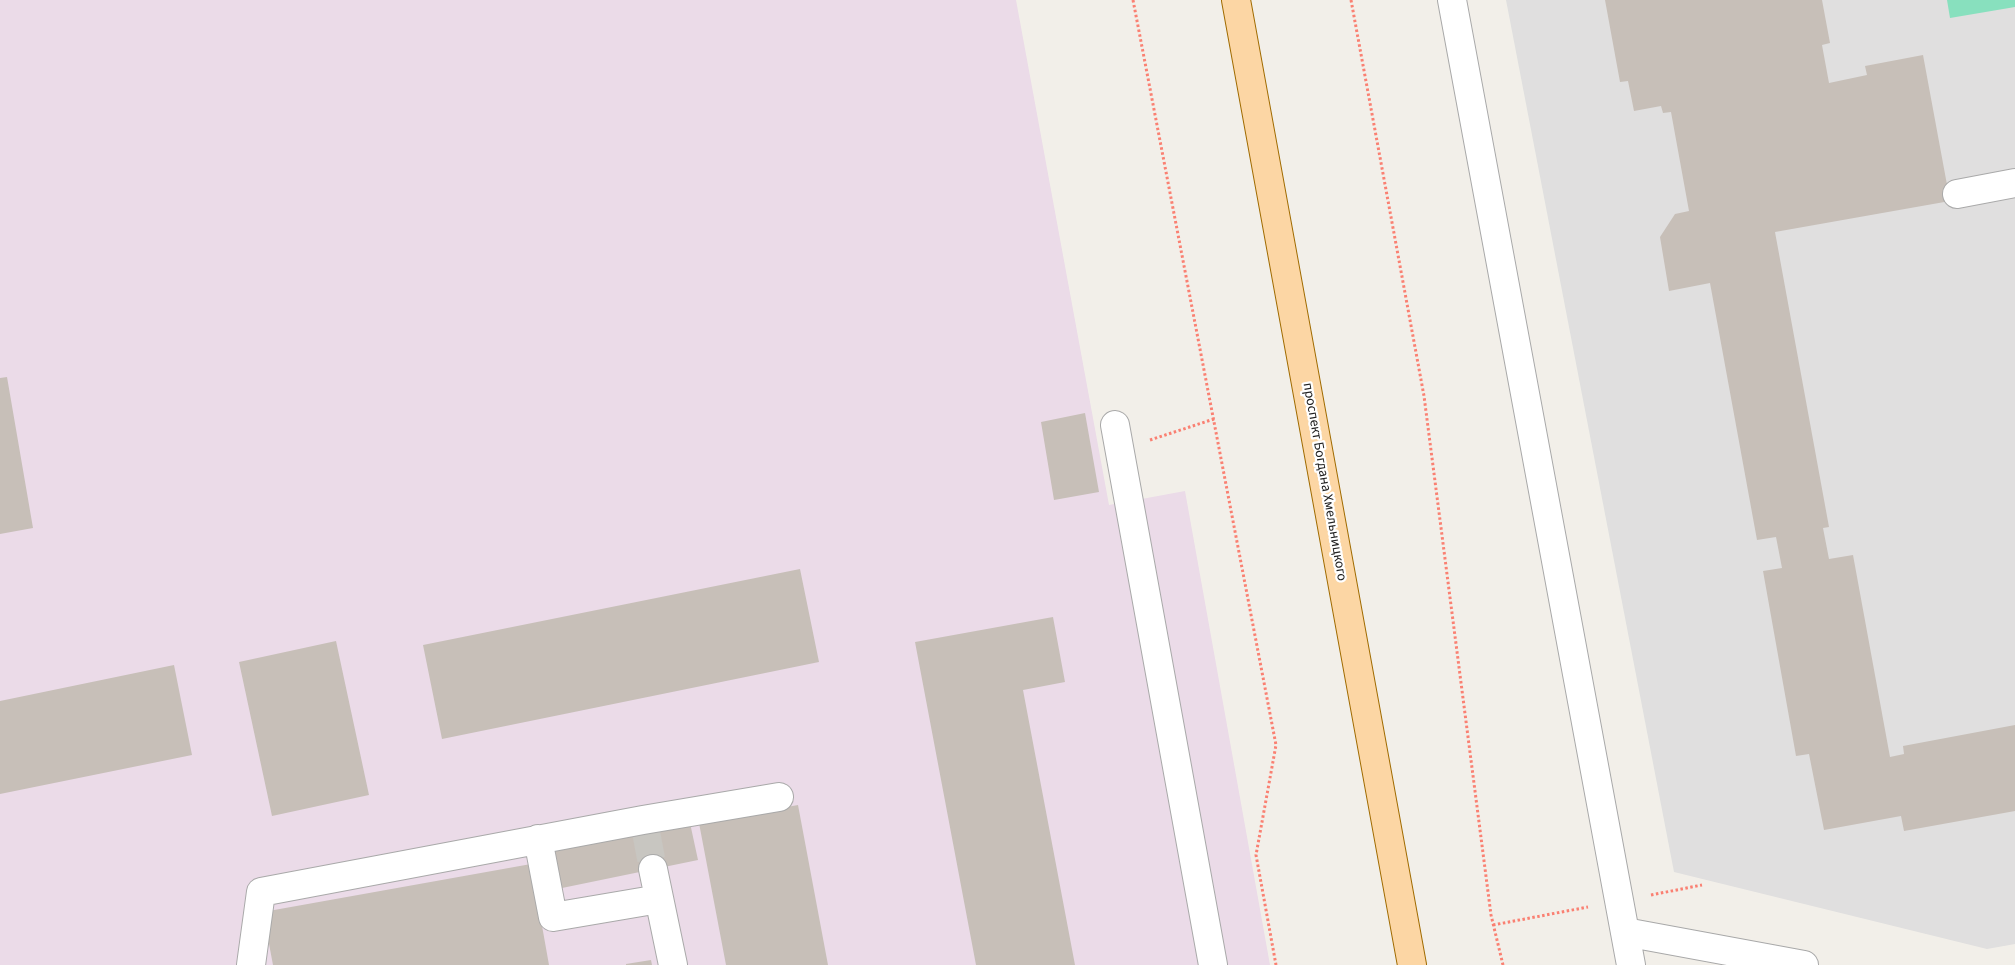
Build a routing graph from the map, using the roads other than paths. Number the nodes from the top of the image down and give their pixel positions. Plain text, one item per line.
1 (1236, 0) edge
2 (1452, 0) edge
3 (2015, 183) edge
4 (1957, 194) dead end
5 (1117, 437) road end
6 (779, 796) dead end
7 (538, 839) junction
8 (653, 870) tunnel mouth
9 (659, 899) junction
10 (1625, 932) junction
11 (251, 965) edge
12 (673, 965) edge
13 (1212, 965) edge
14 (1412, 965) edge
15 (1631, 965) edge
16 (1804, 965) edge

1 - 14 main road, проспект Богдана Хмельницкого
2 - 10 street
3 - 4 street
5 - 13 street
6 - 7 street
7 - 9 street
7 - 11 street
8 - 9 street
9 - 12 street
10 - 15 street
10 - 16 street

